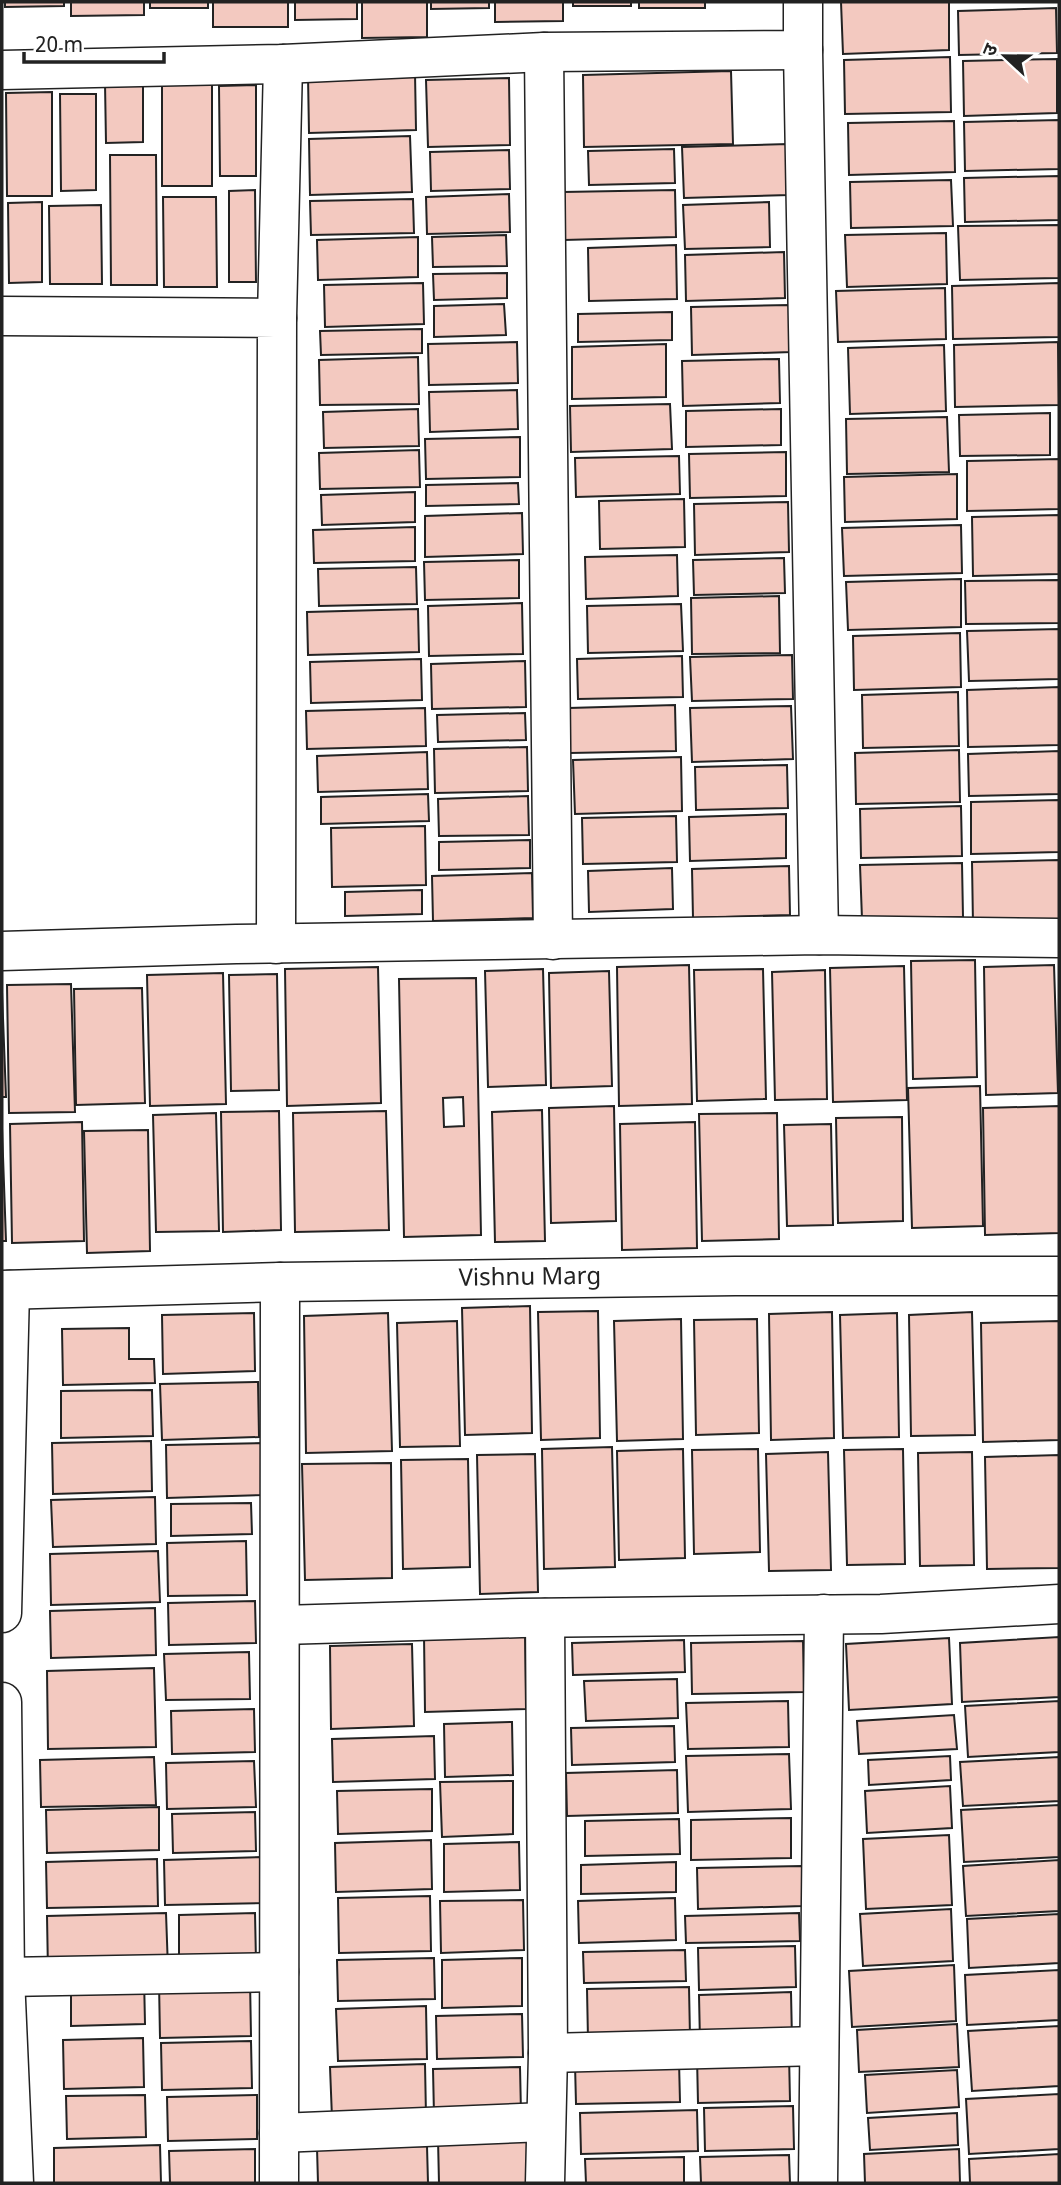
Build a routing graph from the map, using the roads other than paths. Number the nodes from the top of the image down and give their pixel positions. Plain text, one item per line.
1 (803, 2) edge
2 (803, 50) junction
3 (544, 52) junction
4 (283, 64) junction
5 (2, 70) edge
6 (2, 316) edge
7 (277, 318) junction
8 (819, 935) junction
9 (1059, 938) edge
10 (553, 940) junction
11 (276, 944) junction
12 (2, 951) edge
13 (1059, 1276) edge
14 (280, 1282) junction
15 (6, 1290) edge
16 (1059, 1604) edge
17 (2, 1613) edge
18 (824, 1614) junction
19 (545, 1618) junction
20 (282, 1625) junction
21 (2, 1702) edge
22 (279, 1972) junction
23 (5, 1977) junction
24 (819, 2046) junction
25 (548, 2053) junction
26 (545, 2122) junction
27 (278, 2133) junction
28 (14, 2183) edge
29 (279, 2183) edge
30 (545, 2183) edge
31 (818, 2183) edge

1 - 2 street
2 - 3 street
2 - 8 street
3 - 4 street
3 - 10 street
4 - 5 street
4 - 7 street
6 - 7 street
7 - 11 street
8 - 9 street
8 - 10 street
10 - 11 street
11 - 12 street
13 - 14 street, Vishnu Marg
14 - 15 street, Vishnu Marg
14 - 20 street
15 - 17 street
16 - 18 street
18 - 19 street
18 - 24 street
19 - 20 street
19 - 25 street
20 - 22 street
21 - 23 street
22 - 23 street
22 - 27 street
23 - 28 street
24 - 25 street
24 - 31 street
25 - 26 street
26 - 27 street
26 - 30 street
27 - 29 street

